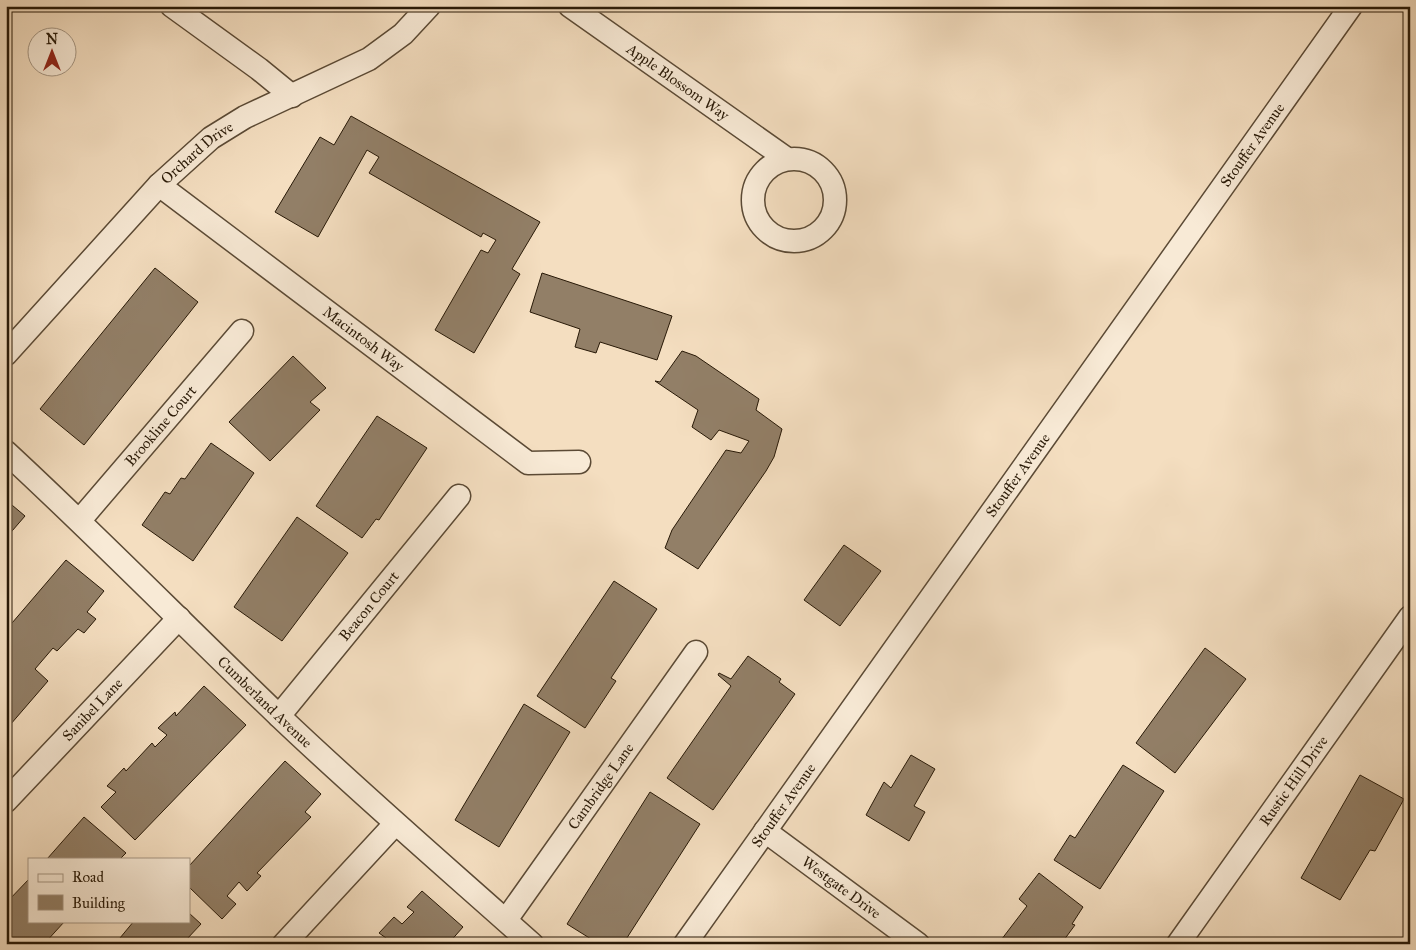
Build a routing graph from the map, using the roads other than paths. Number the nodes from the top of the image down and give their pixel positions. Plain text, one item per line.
1 (172, 6) edge
2 (429, 6) edge
3 (570, 6) edge
4 (1351, 6) edge
5 (292, 96) junction
6 (787, 158) dead end
7 (159, 185) junction
8 (242, 332) dead end
9 (6, 354) edge
10 (6, 452) edge
11 (579, 462) dead end
12 (459, 496) dead end
13 (80, 520) junction
14 (1410, 617) edge
15 (179, 618) junction
16 (696, 652) dead end
17 (279, 716) junction
18 (6, 801) edge
19 (395, 824) junction
20 (765, 832) junction
21 (506, 920) junction
22 (284, 944) edge
23 (532, 944) edge
24 (685, 944) edge
25 (918, 944) edge
26 (1178, 944) edge

1 - 5 street
2 - 5 street, Orchard Drive
3 - 6 street, Apple Blossom Way
4 - 20 street, Stouffer Avenue
5 - 7 street, Orchard Drive
7 - 9 street, Orchard Drive
7 - 11 street, Macintosh Way
8 - 13 street, Brookline Court
10 - 13 street, Cumberland Avenue
12 - 17 street, Beacon Court
13 - 15 street, Cumberland Avenue
14 - 26 street, Rustic Hill Drive
15 - 17 street, Cumberland Avenue
15 - 18 street, Sanibel Lane
16 - 21 street, Cambridge Lane
17 - 19 street, Cumberland Avenue
19 - 21 street, Cumberland Avenue
19 - 22 street
20 - 24 street, Stouffer Avenue
20 - 25 street, Westgate Drive
21 - 23 street, Cumberland Avenue

